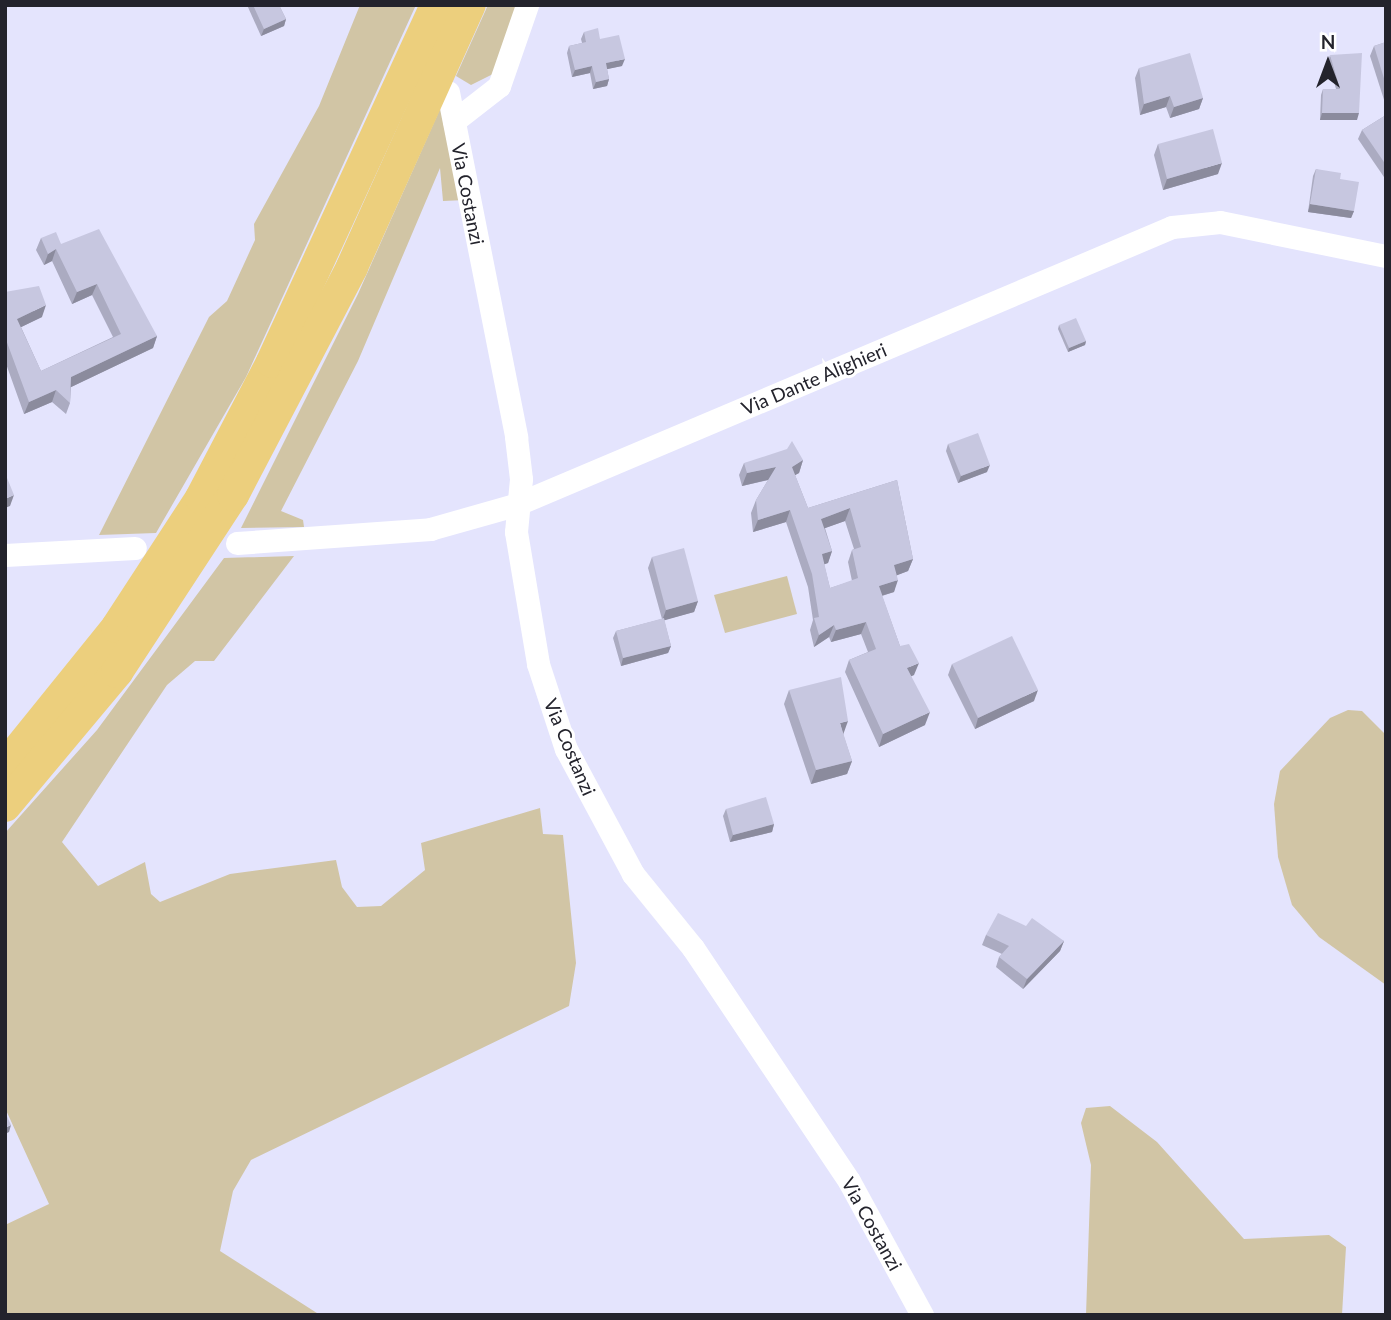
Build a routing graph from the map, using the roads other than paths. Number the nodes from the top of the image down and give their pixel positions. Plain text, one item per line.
1 (470, 5) edge
2 (527, 5) edge
3 (431, 17) edge
4 (440, 92) junction
5 (454, 121) junction
6 (1386, 256) edge
7 (515, 505) junction
8 (237, 543) dead end
9 (135, 548) dead end
10 (5, 555) edge
11 (5, 766) edge
12 (5, 806) edge
13 (922, 1315) edge

1 - 4 highway
2 - 5 street
3 - 11 highway
4 - 5 street, Via Costanzi
4 - 12 highway
5 - 7 street, Via Costanzi
6 - 7 street, Via Dante Alighieri
7 - 8 street, Via Dante Alighieri
7 - 13 street, Via Costanzi
9 - 10 street

